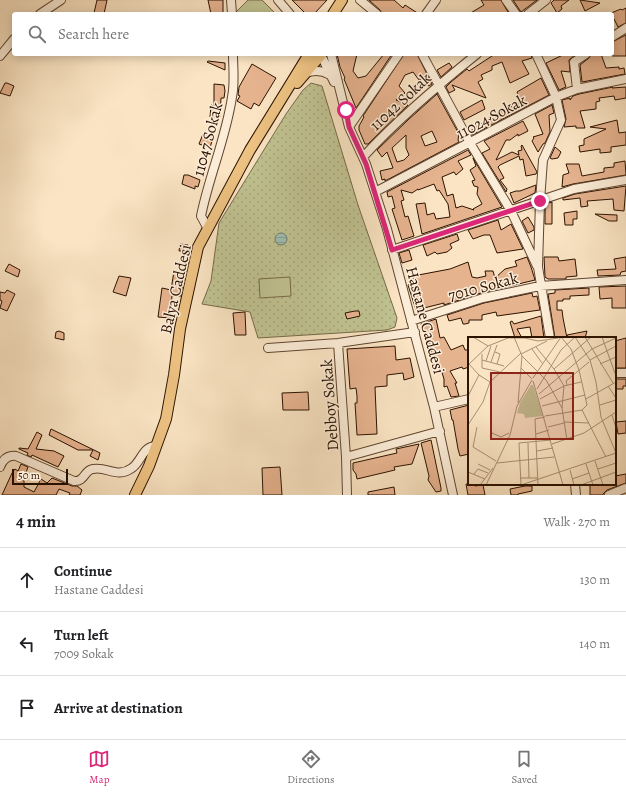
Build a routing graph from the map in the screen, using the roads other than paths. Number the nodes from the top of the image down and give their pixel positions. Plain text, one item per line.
1 (61, 0) edge
2 (231, 0) edge
3 (278, 0) edge
4 (343, 0) edge
5 (360, 0) edge
6 (436, 0) edge
7 (506, 0) edge
8 (546, 0) edge
9 (43, 12) edge
10 (232, 12) edge
11 (288, 12) edge
12 (334, 12) edge
13 (340, 12) edge
14 (375, 12) edge
15 (427, 12) edge
16 (515, 12) edge
17 (531, 12) edge
18 (626, 28) edge
19 (614, 36) edge
20 (12, 41) edge
21 (0, 56) edge
22 (233, 56) edge
23 (308, 56) edge
24 (321, 56) edge
25 (324, 56) edge
26 (324, 56) edge
27 (398, 56) edge
28 (423, 56) edge
29 (474, 56) edge
30 (537, 56) edge
31 (583, 56) edge
32 (306, 73) junction
33 (330, 74) junction
34 (626, 80) edge
35 (439, 84) junction
36 (577, 90) junction
37 (556, 97) junction
38 (280, 103) junction
39 (346, 110) junction
40 (349, 127) junction
41 (470, 143) junction
42 (363, 157) junction
43 (626, 180) edge
44 (375, 192) junction
45 (540, 201) junction
46 (511, 211) junction
47 (208, 229) junction
48 (392, 250) junction
49 (538, 267) junction
50 (626, 280) edge
51 (540, 286) junction
52 (411, 321) junction
53 (415, 332) junction
54 (550, 337) edge
55 (338, 343) junction
56 (268, 348) dead end
57 (616, 373) edge
58 (626, 374) edge
59 (468, 399) edge
60 (434, 407) junction
61 (440, 431) junction
62 (156, 446) junction
63 (346, 456) junction
64 (0, 467) edge
65 (575, 485) edge
66 (626, 488) edge
67 (135, 495) edge
68 (347, 495) edge
69 (453, 495) edge
70 (576, 495) edge
71 (609, 495) edge

1 - 9 street
2 - 10 street
3 - 11 street
4 - 12 main road
4 - 13 main road
5 - 14 street
6 - 15 street
7 - 16 street
8 - 17 street
18 - 19 street
20 - 21 street
22 - 47 street, 11047 Sokak
23 - 38 main road, Balya Caddesi
24 - 32 main road, Balya Caddesi
25 - 33 street, Hastane Caddesi
26 - 39 street, Hastane Caddesi
27 - 40 street
28 - 35 street
29 - 35 street, 11042 Sokak
30 - 37 street
31 - 36 street
32 - 33 street
32 - 38 main road, Balya Caddesi
33 - 39 street, Hastane Caddesi
34 - 36 street, 11024 Sokak
35 - 41 street
35 - 42 street, 11042 Sokak
36 - 37 street, 11024 Sokak
37 - 41 street, 11024 Sokak
37 - 45 street
38 - 47 main road, Balya Caddesi
39 - 40 street, Hastane Caddesi
40 - 42 street, Hastane Caddesi
41 - 44 street, 11024 Sokak
41 - 46 street
42 - 44 street, Hastane Caddesi
43 - 45 street
44 - 48 street, Hastane Caddesi
45 - 46 street
45 - 49 street
46 - 48 street
46 - 49 street
47 - 62 main road, Balya Caddesi
48 - 52 street, Hastane Caddesi
49 - 51 street
50 - 51 street, 7010 Sokak
51 - 52 street, 7010 Sokak
51 - 54 street
52 - 53 street, Hastane Caddesi
53 - 55 street, Debboy Sokak
53 - 60 street, Hastane Caddesi
55 - 56 street
55 - 63 street, Debboy Sokak
57 - 58 street
59 - 60 street
60 - 61 street, Hastane Caddesi
61 - 63 street
61 - 69 street, Hastane Caddesi
62 - 64 street
62 - 67 main road, Balya Caddesi
63 - 68 street, Debboy Sokak
65 - 70 street
66 - 71 street

